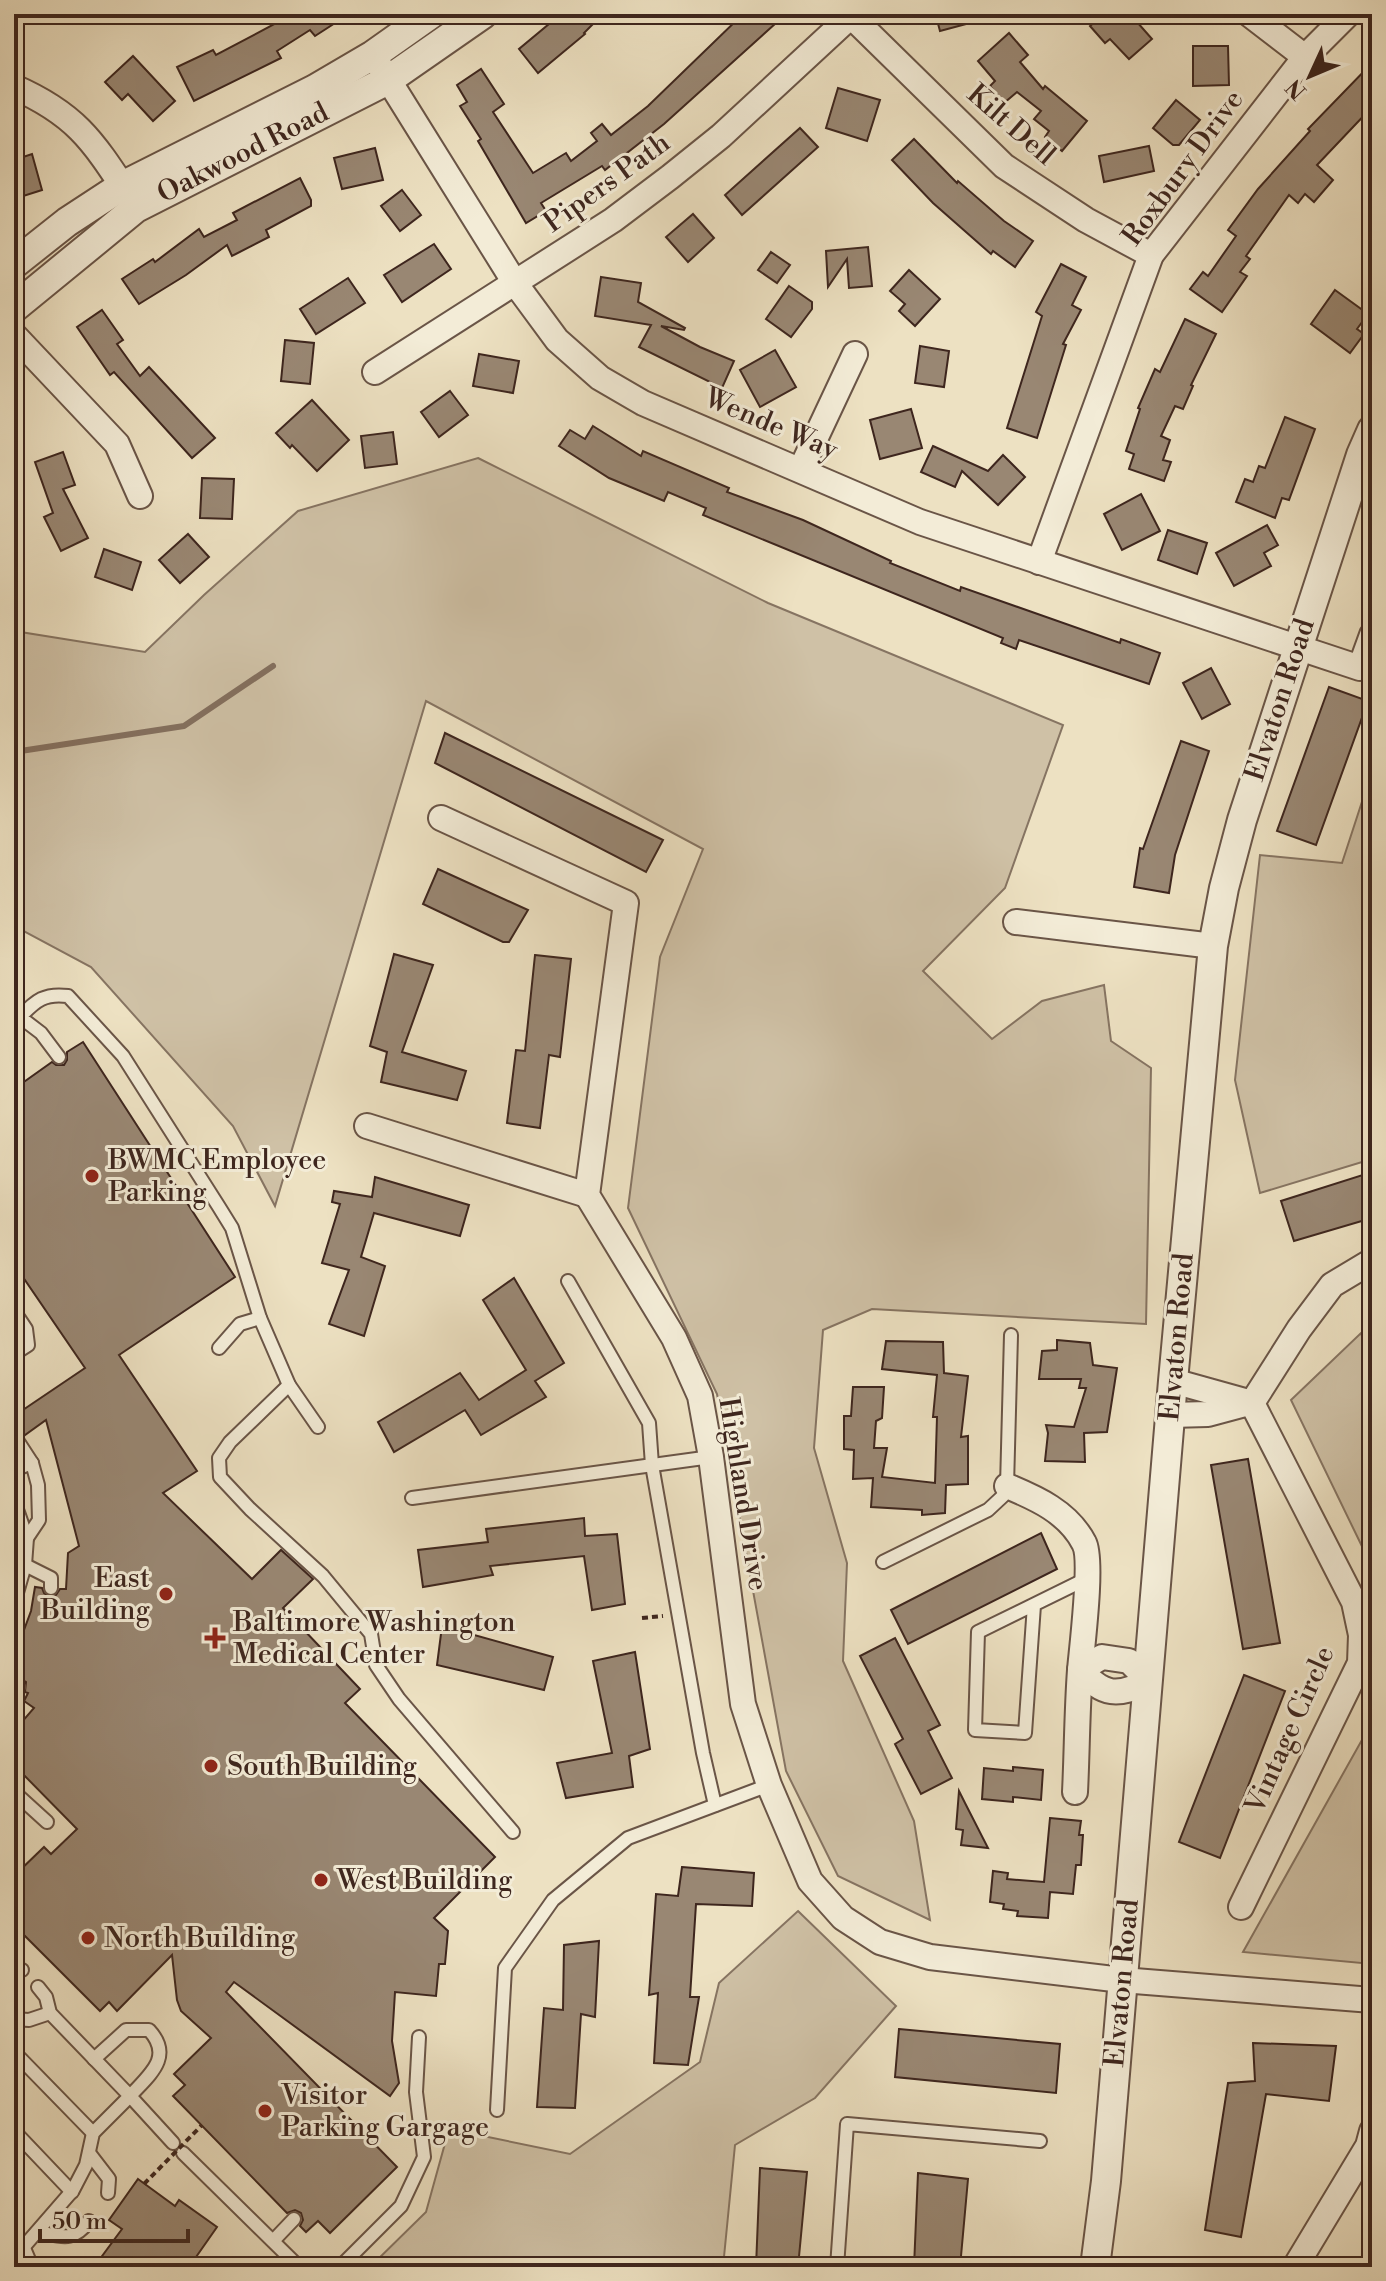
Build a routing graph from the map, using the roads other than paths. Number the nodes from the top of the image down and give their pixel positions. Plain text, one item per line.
1 (431, 14) edge
2 (483, 14) edge
3 (1249, 14) edge
4 (1348, 14) edge
5 (852, 15) edge
6 (373, 55) junction
7 (1305, 57) junction
8 (388, 80) junction
9 (14, 87) edge
10 (129, 197) junction
11 (1151, 255) junction
12 (14, 264) edge
13 (515, 283) junction
14 (14, 308) edge
15 (14, 335) edge
16 (855, 354) dead end
17 (375, 372) dead end
18 (1372, 430) edge
19 (801, 469) junction
20 (140, 496) dead end
21 (1039, 562) junction
22 (1372, 635) edge
23 (1297, 648) junction
24 (441, 818) dead end
25 (1016, 922) dead end
26 (1213, 946) junction
27 (59, 1057) dead end
28 (367, 1126) dead end
29 (587, 1195) junction
30 (1372, 1261) edge
31 (568, 1281) dead end
32 (14, 1311) edge
33 (260, 1318) junction
34 (1011, 1335) dead end
35 (219, 1348) dead end
36 (14, 1354) edge
37 (1173, 1381) junction
38 (289, 1385) junction
39 (1252, 1403) junction
40 (1170, 1415) junction
41 (318, 1427) dead end
42 (17, 1440) dead end
43 (711, 1457) junction
44 (32, 1463) junction
45 (652, 1465) junction
46 (14, 1470) edge
47 (1007, 1486) junction
48 (412, 1498) dead end
49 (14, 1501) edge
50 (27, 1538) junction
51 (883, 1562) dead end
52 (20, 1564) edge
53 (1086, 1579) junction
54 (51, 1588) dead end
55 (14, 1603) edge
56 (1034, 1605) junction
57 (1080, 1670) junction
58 (1149, 1681) junction
59 (769, 1785) junction
60 (14, 1792) edge
61 (1075, 1792) dead end
62 (715, 1805) junction
63 (47, 1822) dead end
64 (513, 1832) dead end
65 (1241, 1907) dead end
66 (1122, 1980) junction
67 (38, 1987) dead end
68 (1372, 2000) edge
69 (50, 2013) junction
70 (14, 2019) edge
71 (419, 2037) dead end
72 (14, 2052) edge
73 (94, 2059) junction
74 (130, 2096) junction
75 (497, 2110) dead end
76 (14, 2131) edge
77 (1372, 2131) edge
78 (93, 2133) junction
79 (1040, 2141) dead end
80 (173, 2143) dead end
81 (89, 2153) junction
82 (183, 2153) dead end
83 (72, 2192) junction
84 (108, 2193) dead end
85 (294, 2219) dead end
86 (89, 2221) dead end
87 (37, 2232) junction
88 (273, 2241) junction
89 (24, 2248) junction
90 (14, 2258) edge
91 (32, 2267) edge
92 (299, 2267) edge
93 (340, 2267) edge
94 (837, 2267) edge
95 (1095, 2267) edge
96 (1295, 2267) edge

1 - 6 street, Oakwood Road
2 - 8 street, Oakwood Road
3 - 7 street
4 - 7 street, Roxbury Drive
5 - 11 street, Kilt Dell
5 - 13 street, Pipers Path
6 - 8 street, Wende Way
6 - 10 street, Oakwood Road
7 - 11 street, Roxbury Drive
8 - 10 street, Oakwood Road
8 - 13 street, Wende Way
9 - 10 street
10 - 12 street, Oakwood Road
10 - 14 street, Oakwood Road
11 - 21 street, Roxbury Drive
13 - 17 street, Pipers Path
13 - 19 street, Wende Way
15 - 20 street
16 - 19 street
18 - 23 street, Elvaton Road
19 - 21 street, Wende Way
21 - 23 street, Wende Way
22 - 23 street, Wende Way
23 - 26 street, Elvaton Road
24 - 29 street
25 - 26 street
26 - 37 street, Elvaton Road
27 - 33 lane
28 - 29 street
29 - 43 street, Highland Drive
30 - 39 street
31 - 45 lane
32 - 36 lane
33 - 35 lane
33 - 38 lane
34 - 47 lane
37 - 39 street
37 - 40 street, Elvaton Road
38 - 41 lane
38 - 64 lane
39 - 40 street
39 - 65 street, Vintage Circle
40 - 58 street, Elvaton Road
42 - 44 lane
43 - 45 lane
43 - 59 street, Highland Drive
44 - 46 lane
44 - 50 lane
45 - 48 lane
45 - 62 lane
47 - 51 lane
47 - 53 street
49 - 50 lane
50 - 52 lane
52 - 54 lane
52 - 55 lane
53 - 56 lane
53 - 57 street
56 - 56 lane
57 - 58 street
57 - 61 street
58 - 66 street, Elvaton Road
59 - 62 lane
59 - 66 street, Highland Drive
60 - 63 lane
62 - 75 lane
66 - 68 street, Highland Drive
66 - 95 street, Elvaton Road
67 - 69 lane
69 - 70 lane
69 - 73 lane
71 - 93 lane
72 - 78 lane
73 - 74 lane
73 - 74 lane
74 - 78 lane
74 - 80 lane
76 - 83 lane
77 - 96 street
78 - 81 lane
79 - 94 lane
81 - 83 lane
81 - 84 lane
82 - 88 lane
83 - 87 lane
85 - 88 lane
86 - 87 lane
87 - 89 lane
88 - 92 lane
89 - 90 lane
89 - 91 lane

